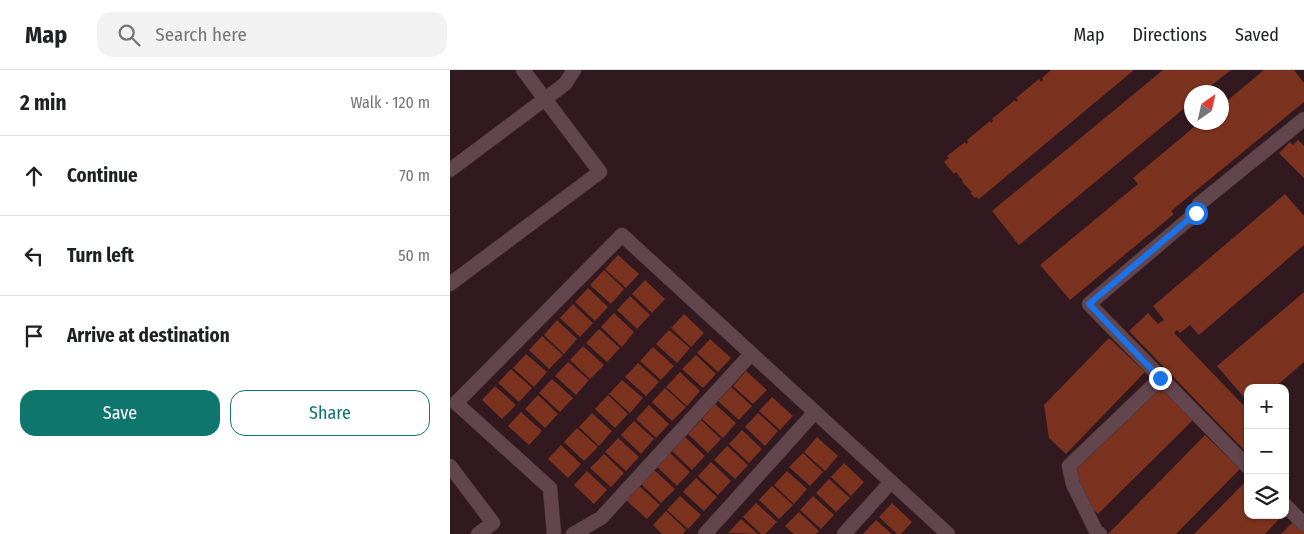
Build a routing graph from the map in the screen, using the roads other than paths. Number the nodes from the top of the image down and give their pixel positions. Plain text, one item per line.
1 (523, 70) edge
2 (574, 70) edge
3 (544, 99) junction
4 (1304, 119) edge
5 (450, 170) edge
6 (450, 284) edge
7 (751, 354) junction
8 (1160, 378) junction
9 (815, 412) junction
10 (1244, 463) edge
11 (450, 467) edge
12 (891, 482) junction
13 (1289, 509) edge
14 (1304, 524) edge
15 (478, 534) edge
16 (554, 534) edge
17 (573, 534) edge
18 (705, 534) edge
19 (844, 534) edge
20 (948, 534) edge
21 (1100, 534) edge

1 - 3 street
2 - 3 street
3 - 5 street
3 - 6 street
4 - 8 street
7 - 9 street
7 - 16 street
7 - 17 street
8 - 10 street
8 - 21 street
9 - 12 street
9 - 18 street
11 - 15 street
12 - 19 street
12 - 20 street
13 - 14 street

